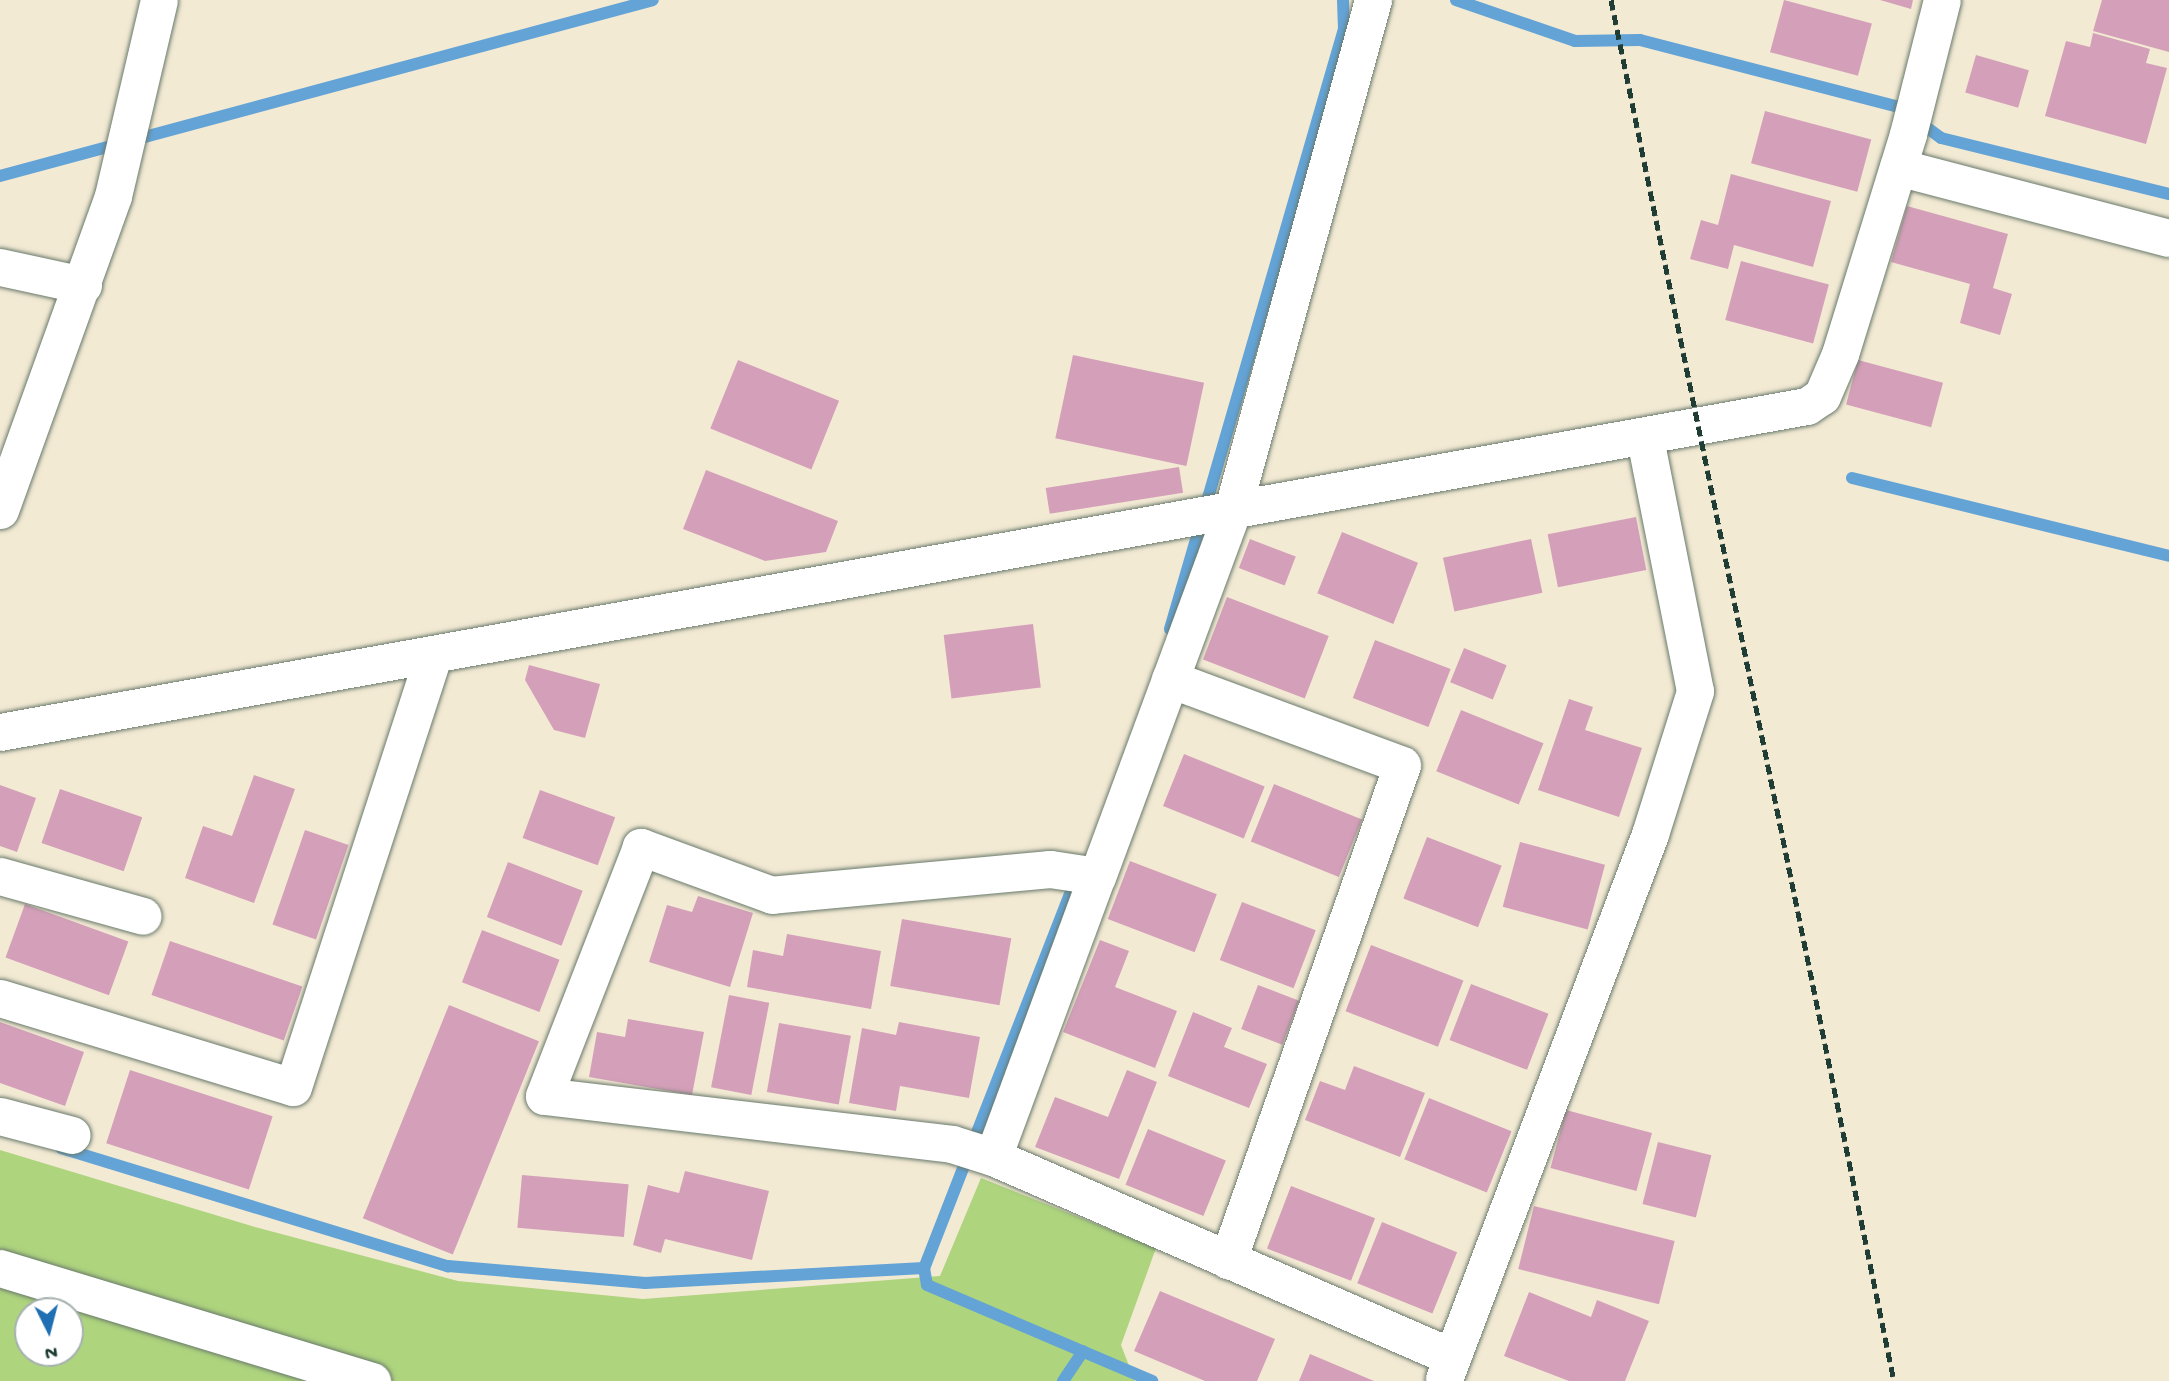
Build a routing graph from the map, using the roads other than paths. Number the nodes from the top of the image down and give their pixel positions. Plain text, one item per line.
1 (159, 0) edge
2 (1942, 0) edge
3 (1374, 5) edge
4 (1903, 151) junction
5 (2169, 239) edge
6 (0, 267) edge
7 (83, 285) junction
8 (1645, 438) junction
9 (0, 510) edge
10 (1210, 516) junction
11 (433, 655) junction
12 (1170, 678) junction
13 (0, 732) edge
14 (1077, 873) junction
15 (0, 876) edge
16 (143, 916) dead end
17 (0, 998) edge
18 (0, 1116) edge
19 (72, 1135) dead end
20 (974, 1151) junction
21 (1228, 1260) junction
22 (0, 1268) edge
23 (1448, 1369) edge
24 (372, 1381) edge

1 - 7 street
2 - 4 street
3 - 10 street
4 - 5 street
4 - 8 street
6 - 7 street
7 - 9 street
8 - 10 street
8 - 23 street
10 - 11 street
10 - 12 street
11 - 13 street
11 - 17 street
12 - 14 street
12 - 21 street
14 - 20 street
14 - 20 street
15 - 16 street
18 - 19 street
20 - 21 street
21 - 23 street
22 - 24 street

